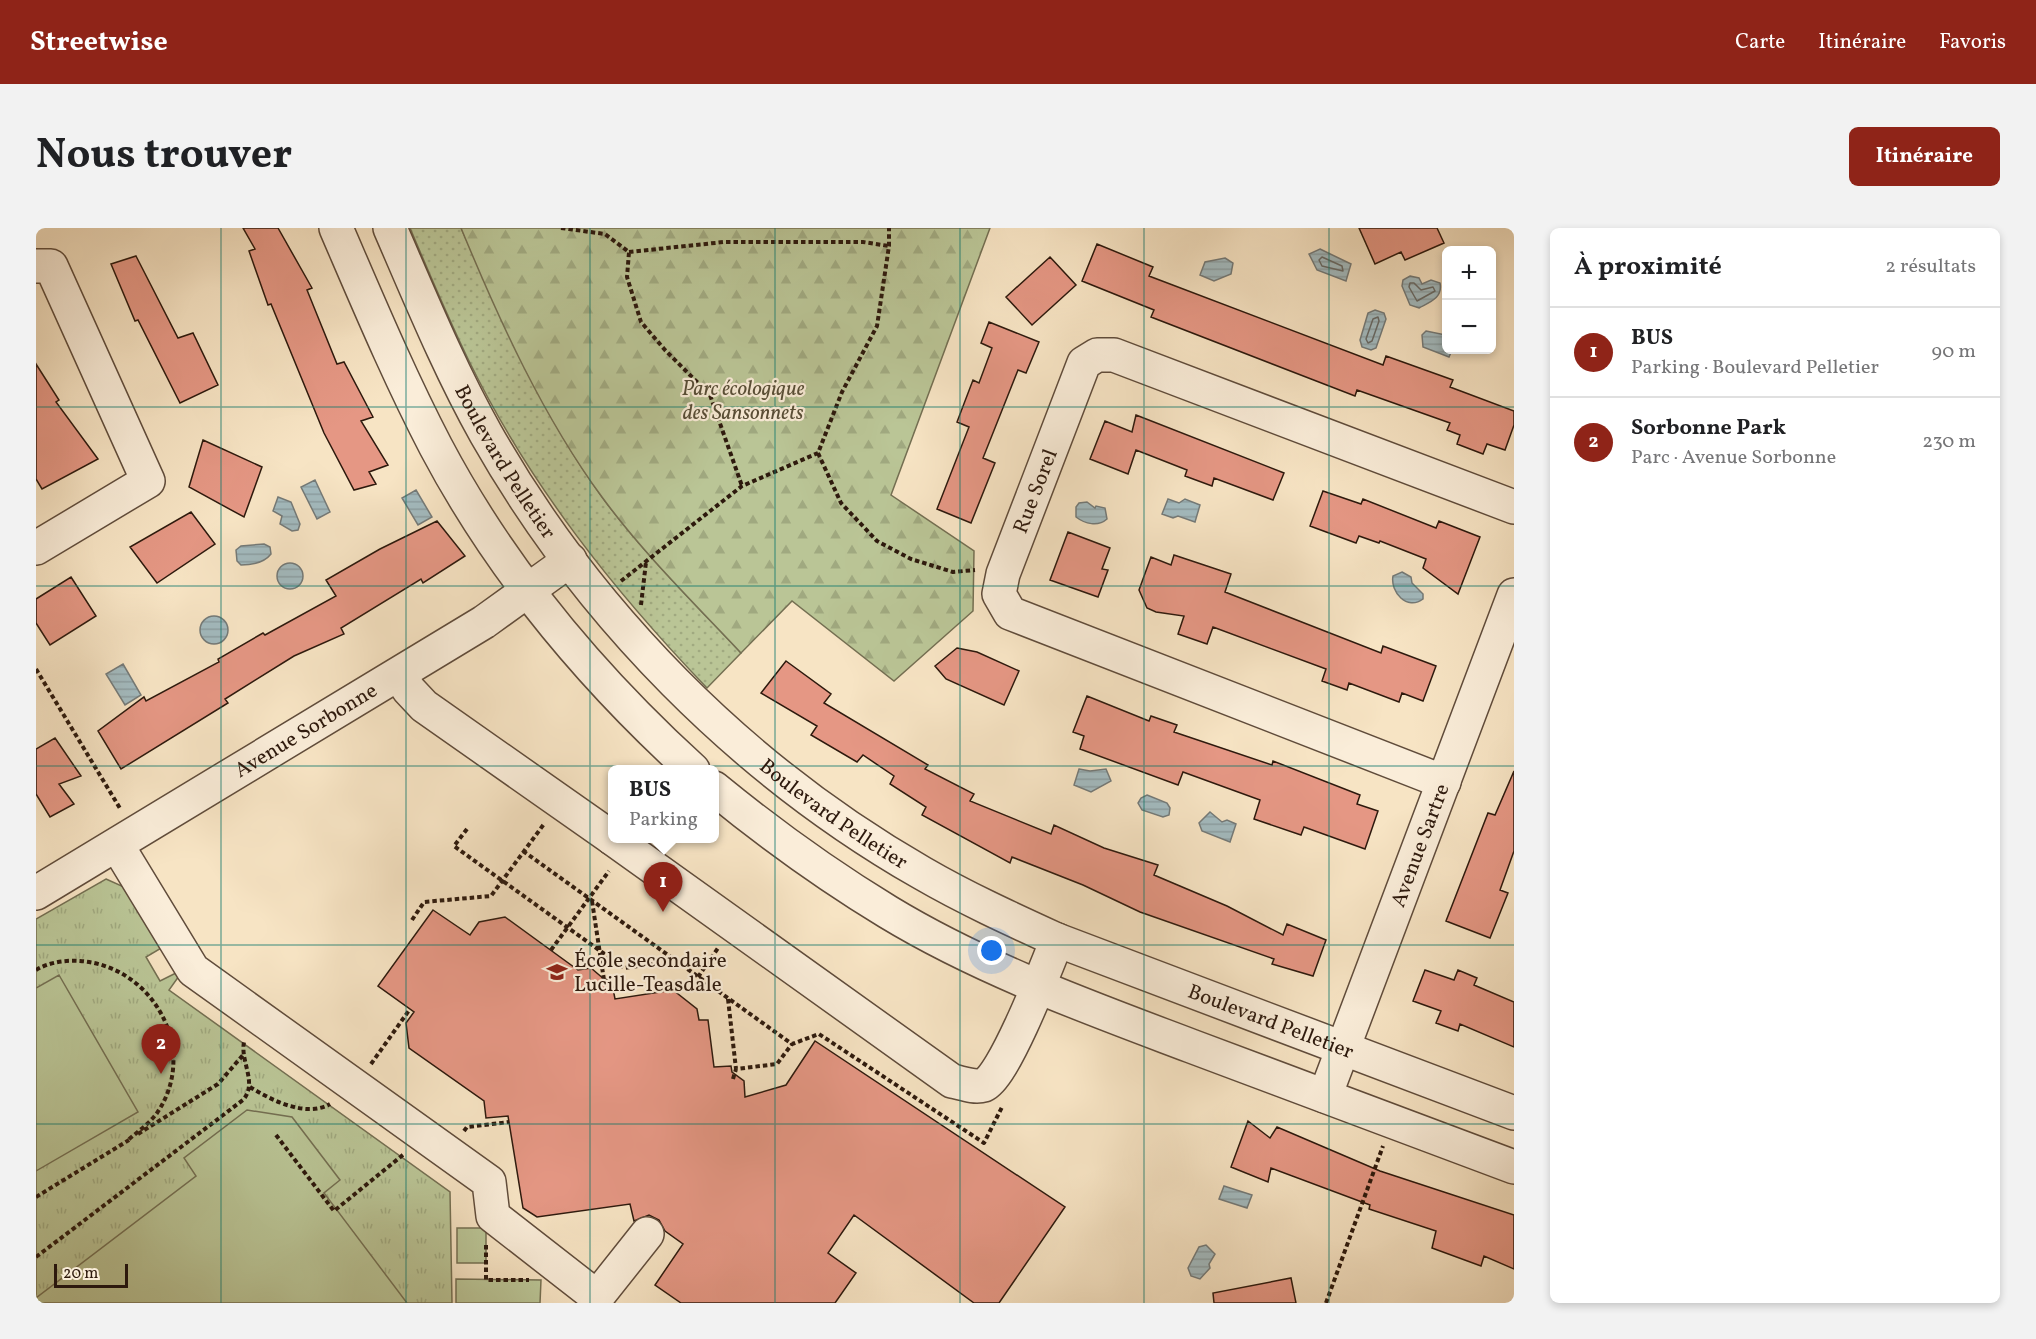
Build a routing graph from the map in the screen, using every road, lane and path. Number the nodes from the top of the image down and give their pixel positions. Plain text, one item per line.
1 (336, 228) edge
2 (390, 228) edge
3 (561, 228) edge
4 (889, 228) edge
5 (889, 246) junction
6 (629, 252) junction
7 (36, 266) edge
8 (818, 453) junction
9 (742, 486) junction
10 (1514, 507) edge
11 (36, 548) edge
12 (570, 560) junction
13 (646, 561) junction
14 (1003, 574) junction
15 (612, 589) dead end
16 (528, 592) junction
17 (1514, 595) edge
18 (640, 612) dead end
19 (36, 669) edge
20 (399, 675) junction
21 (688, 765) edge
22 (1444, 783) junction
23 (719, 792) edge
24 (121, 810) dead end
25 (467, 829) dead end
26 (608, 836) edge
27 (617, 843) edge
28 (618, 843) edge
29 (117, 845) junction
30 (502, 880) junction
31 (36, 893) edge
32 (591, 899) junction
33 (412, 920) dead end
34 (734, 926) junction
35 (567, 927) junction
36 (1057, 940) junction
37 (551, 950) dead end
38 (601, 951) junction
39 (675, 961) junction
40 (36, 970) edge
41 (698, 977) junction
42 (604, 980) dead end
43 (1038, 986) junction
44 (728, 999) junction
45 (410, 1009) dead end
46 (243, 1043) dead end
47 (792, 1044) junction
48 (1343, 1049) junction
49 (244, 1054) junction
50 (367, 1069) dead end
51 (736, 1069) junction
52 (733, 1079) dead end
53 (250, 1087) junction
54 (1325, 1096) junction
55 (329, 1105) dead end
56 (1514, 1113) edge
57 (509, 1122) dead end
58 (276, 1135) dead end
59 (460, 1135) dead end
60 (1387, 1136) dead end
61 (127, 1141) junction
62 (984, 1143) dead end
63 (402, 1157) dead end
64 (1514, 1167) edge
65 (36, 1197) edge
66 (647, 1234) dead end
67 (36, 1257) edge
68 (1326, 1303) edge

1 - 16 street
2 - 12 street, Boulevard Pelletier
3 - 6 path
4 - 5 path
5 - 6 path
5 - 8 path
6 - 9 path
7 - 11 street
8 - 9 path
8 - 14 path
9 - 13 path
10 - 14 street, Rue Sorel
12 - 16 street, Avenue Sorbonne
12 - 36 street, Boulevard Pelletier
13 - 15 path
13 - 18 path
14 - 22 street, Rue Sorel
16 - 20 street, Avenue Sorbonne
16 - 21 street
17 - 22 street, Avenue Sartre
19 - 24 path
20 - 26 street
20 - 29 street, Avenue Sorbonne
22 - 48 street, Avenue Sartre
23 - 43 street
25 - 30 path
27 - 32 path
28 - 34 street
29 - 31 street, Avenue Sorbonne
29 - 66 street
30 - 32 path
30 - 33 path
30 - 35 path
32 - 35 path
32 - 38 path
32 - 39 path
34 - 41 path
34 - 43 street
35 - 37 path
35 - 38 path
36 - 43 street
36 - 48 street, Boulevard Pelletier
38 - 39 path
38 - 42 path
39 - 41 path
40 - 61 path
41 - 44 path
43 - 54 street
44 - 47 path
44 - 51 path
45 - 50 path
46 - 49 path
47 - 51 path
47 - 62 path
48 - 54 street, Avenue Sartre
48 - 56 street, Boulevard Pelletier
49 - 53 path
49 - 61 path
51 - 52 path
53 - 55 path
53 - 67 path
54 - 64 street
57 - 59 path
58 - 63 path
60 - 68 path
61 - 65 path

